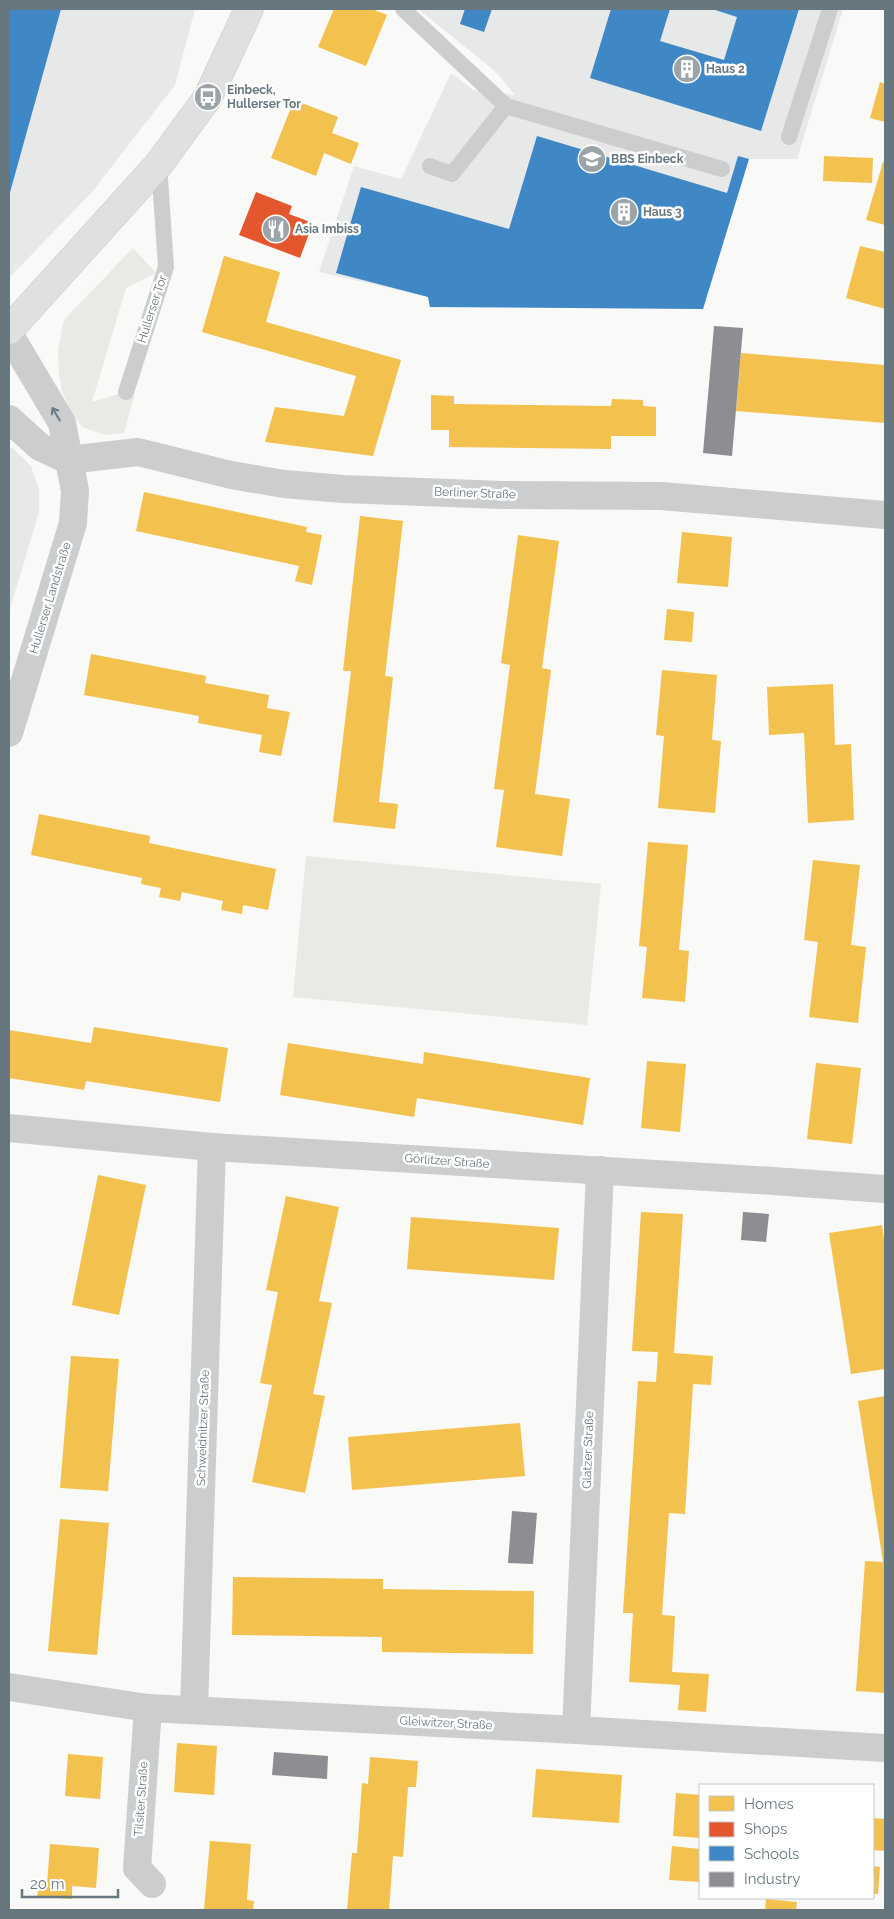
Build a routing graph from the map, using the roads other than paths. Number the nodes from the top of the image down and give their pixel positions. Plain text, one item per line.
1 (249, 9) edge
2 (403, 9) edge
3 (830, 9) edge
4 (506, 106) junction
5 (789, 137) dead end
6 (159, 164) junction
7 (430, 166) dead end
8 (722, 169) dead end
9 (9, 330) edge
10 (9, 334) edge
11 (126, 392) dead end
12 (9, 419) edge
13 (68, 460) junction
14 (885, 515) edge
15 (9, 733) edge
16 (9, 1128) edge
17 (212, 1147) junction
18 (600, 1170) junction
19 (885, 1189) edge
20 (9, 1687) edge
21 (148, 1708) junction
22 (194, 1710) junction
23 (576, 1730) junction
24 (885, 1748) edge
25 (152, 1884) dead end

1 - 6 main road
2 - 4 lane
3 - 5 lane
4 - 7 lane
4 - 8 lane
6 - 9 main road
6 - 11 lane, Hullerser Tor
13 -> 10 street, Hullerser Landstraße
12 - 13 street
13 - 14 street, Berliner Straße
13 - 15 street, Hullerser Landstraße
16 - 17 street, Görlitzer Straße
17 - 18 street, Görlitzer Straße
17 - 22 street, Schweidnitzer Straße
18 - 19 street, Görlitzer Straße
18 - 23 street, Glatzer Straße
20 - 21 street, Gleiwitzer Straße
21 - 22 street, Gleiwitzer Straße
21 - 25 street, Tilsiter Straße
22 - 23 street, Gleiwitzer Straße
23 - 24 street, Gleiwitzer Straße

